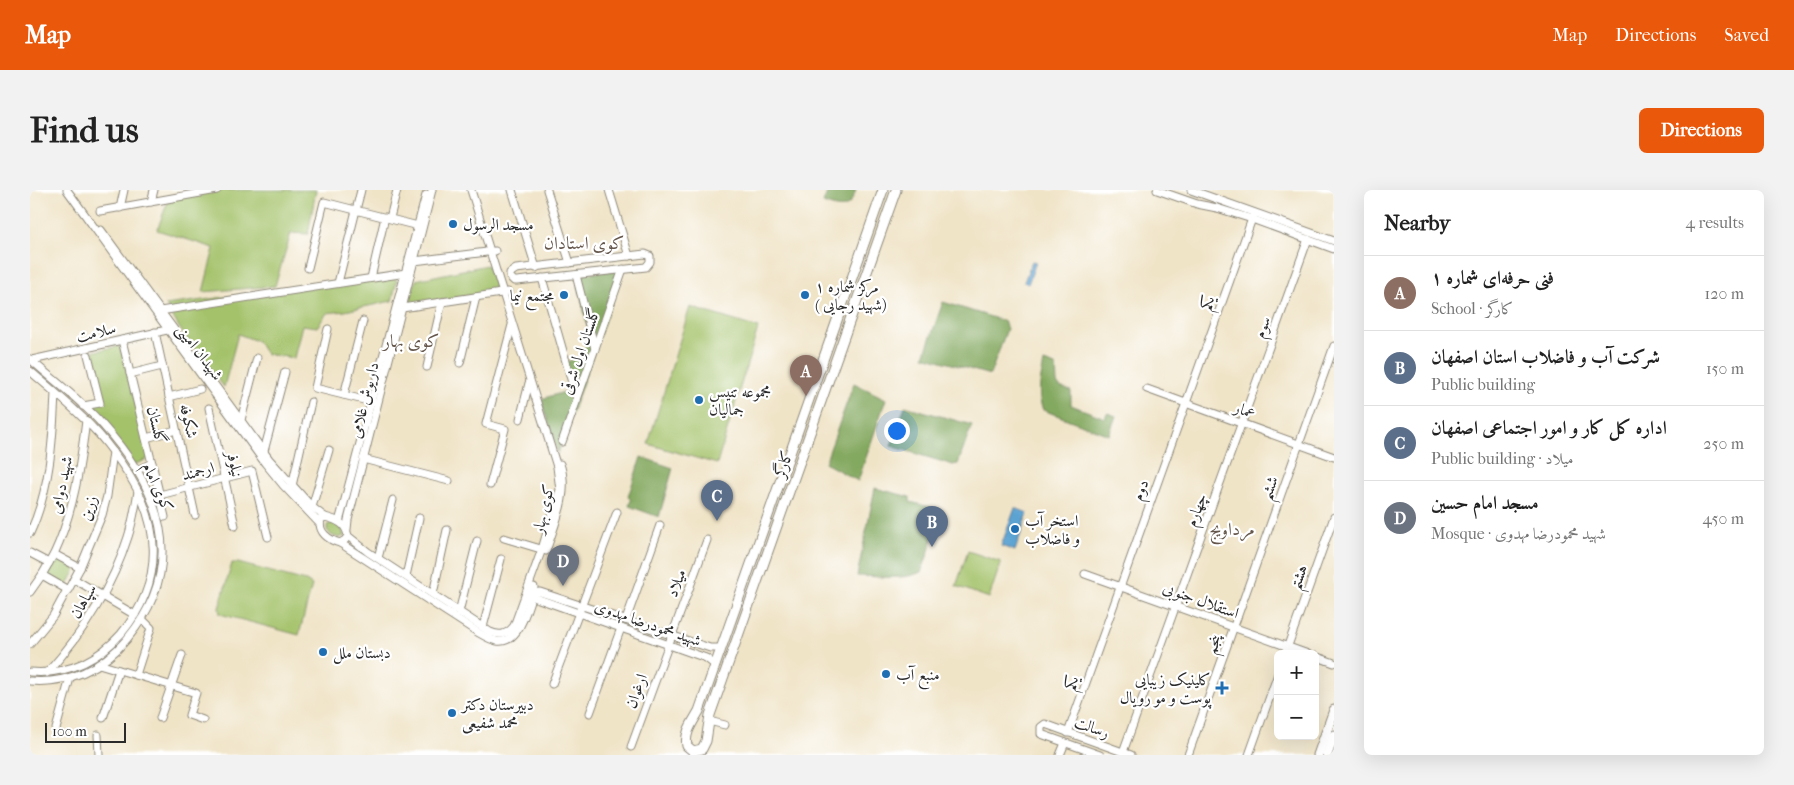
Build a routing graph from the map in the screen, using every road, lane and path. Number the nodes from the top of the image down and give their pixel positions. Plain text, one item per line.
1 (67, 190) edge
2 (72, 190) edge
3 (124, 190) edge
4 (154, 190) edge
5 (216, 190) edge
6 (360, 190) edge
7 (397, 190) edge
8 (428, 190) edge
9 (432, 190) edge
10 (472, 190) edge
11 (476, 190) edge
12 (512, 190) edge
13 (547, 190) edge
14 (609, 190) edge
15 (883, 190) edge
16 (896, 190) edge
17 (1158, 190) edge
18 (1191, 190) edge
19 (182, 193) edge
20 (879, 200) junction
21 (151, 202) junction
22 (120, 208) junction
23 (356, 210) junction
24 (100, 211) dead end
25 (1253, 216) junction
26 (388, 218) junction
27 (418, 226) junction
28 (880, 236) junction
29 (1308, 240) junction
30 (1334, 241) edge
31 (1334, 249) edge
32 (493, 251) junction
33 (629, 256) junction
34 (414, 261) junction
35 (570, 263) junction
36 (308, 268) dead end
37 (536, 268) junction
38 (623, 269) junction
39 (406, 273) junction
40 (576, 275) junction
41 (371, 278) junction
42 (542, 278) junction
43 (338, 284) junction
44 (506, 292) junction
45 (476, 297) junction
46 (442, 302) junction
47 (402, 308) junction
48 (160, 311) junction
49 (364, 321) dead end
50 (514, 323) junction
51 (169, 328) junction
52 (328, 329) dead end
53 (154, 332) junction
54 (392, 336) junction
55 (122, 340) junction
56 (1334, 346) edge
57 (595, 350) junction
58 (88, 355) dead end
59 (257, 358) dead end
60 (31, 360) edge
61 (460, 363) dead end
62 (162, 366) junction
63 (427, 367) dead end
64 (30, 371) edge
65 (285, 372) dead end
66 (130, 374) junction
67 (530, 381) junction
68 (200, 389) dead end
69 (1147, 389) dead end
70 (55, 393) junction
71 (344, 395) junction
72 (169, 397) junction
73 (577, 400) junction
74 (76, 401) junction
75 (311, 402) dead end
76 (372, 402) junction
77 (1186, 403) junction
78 (83, 406) junction
79 (71, 408) junction
80 (209, 408) dead end
81 (520, 419) dead end
82 (241, 420) junction
83 (86, 421) junction
84 (1242, 424) junction
85 (176, 430) junction
86 (146, 438) junction
87 (562, 442) dead end
88 (1300, 444) junction
89 (329, 450) dead end
90 (264, 451) junction
91 (114, 452) junction
92 (1334, 457) edge
93 (363, 459) junction
94 (152, 463) junction
95 (136, 470) junction
96 (224, 478) junction
97 (449, 481) dead end
98 (292, 486) junction
99 (490, 486) dead end
100 (189, 488) junction
101 (138, 492) junction
102 (160, 495) junction
103 (151, 498) junction
104 (393, 500) dead end
105 (312, 507) junction
106 (617, 512) dead end
107 (195, 515) dead end
108 (165, 517) dead end
109 (325, 517) junction
110 (1334, 517) edge
111 (419, 518) dead end
112 (339, 522) junction
113 (320, 524) junction
114 (660, 525) dead end
115 (236, 526) dead end
116 (447, 530) dead end
117 (30, 533) edge
118 (348, 533) junction
119 (268, 538) dead end
120 (504, 538) dead end
121 (707, 540) dead end
122 (477, 541) dead end
123 (340, 542) junction
124 (544, 550) junction
125 (30, 553) edge
126 (54, 554) junction
127 (378, 558) junction
128 (500, 559) dead end
129 (49, 563) junction
130 (80, 568) junction
131 (1084, 574) dead end
132 (42, 575) junction
133 (406, 576) junction
134 (74, 579) junction
135 (1120, 586) junction
136 (67, 590) junction
137 (30, 592) edge
138 (530, 592) junction
139 (433, 594) junction
140 (103, 596) junction
141 (582, 604) junction
142 (1176, 606) junction
143 (459, 612) junction
144 (578, 613) junction
145 (135, 615) junction
146 (142, 619) junction
147 (626, 620) junction
148 (1234, 626) junction
149 (482, 628) junction
150 (622, 628) junction
151 (671, 636) junction
152 (30, 644) edge
153 (668, 645) junction
154 (720, 648) junction
155 (1286, 650) edge
156 (182, 655) dead end
157 (1319, 657) edge
158 (1334, 663) edge
159 (99, 664) junction
160 (714, 665) junction
161 (119, 670) junction
162 (30, 672) edge
163 (47, 672) junction
164 (136, 676) junction
165 (70, 678) junction
166 (30, 681) edge
167 (552, 684) dead end
168 (1274, 685) edge
169 (170, 686) junction
170 (1334, 710) edge
171 (590, 713) dead end
172 (104, 718) dead end
173 (160, 718) dead end
174 (203, 720) dead end
175 (709, 721) junction
176 (725, 725) dead end
177 (56, 729) dead end
178 (1068, 733) junction
179 (98, 735) dead end
180 (1334, 735) edge
181 (1065, 743) junction
182 (630, 747) dead end
183 (1123, 752) junction
184 (99, 755) edge
185 (1060, 755) edge
186 (1100, 755) edge
187 (1131, 755) edge
188 (1188, 755) edge
189 (1249, 755) edge
190 (1318, 755) edge
191 (1327, 755) edge

1 - 51 street, شهیدان امینی
2 - 48 street, شهیدان امینی
3 - 22 street
4 - 21 street
5 - 19 street
6 - 23 street
7 - 26 street
8 - 27 street, داریوش غلامی
9 - 34 street, داریوش غلامی
10 - 32 street, کوی بهار
11 - 32 street, کوی بهار
12 - 37 street
13 - 35 street
14 - 33 street
15 - 20 main road, کارگر
16 - 28 main road, کارگر
17 - 25 street
18 - 25 street
19 - 21 street
20 - 28 main road
20 - 154 main road, کارگر
21 - 22 street
22 - 24 street
23 - 26 street
23 - 36 street
23 - 43 street
25 - 29 street
25 - 30 street
25 - 77 street, یکم
26 - 27 street
26 - 41 street
27 - 39 street, داریوش غلامی
28 - 175 main road, کارگر
29 - 31 street
29 - 84 street, سوم
32 - 34 street
32 - 44 street, کوی بهار
33 - 35 street
33 - 38 street
34 - 47 street, داریوش غلامی
35 - 37 street
37 - 42 street
38 - 40 street
38 - 57 street, گلستان اول شرقی
39 - 41 street
39 - 54 street, داریوش غلامی
40 - 42 street
40 - 57 street
41 - 43 street
42 - 73 street
43 - 48 street
44 - 45 street
44 - 50 street, کوی بهار
45 - 46 street
45 - 61 street
46 - 47 street
46 - 63 street
47 - 54 street, داریوش غلامی
48 - 51 street, شهیدان امینی
49 - 71 street
50 - 67 street, کوی بهار
50 - 99 street
50 - 124 street, کوی بهار
51 - 53 street, سلامت
51 - 82 street, شهیدان امینی
51 - 113 street, شهیدان امینی
52 - 71 street
53 - 55 street, سلامت
53 - 62 street, شکوفه
54 - 76 street, داریوش غلامی
54 - 93 street, داریوش غلامی
55 - 60 street, سلامت
55 - 66 street, گلستان
56 - 88 street
57 - 73 street, گلستان اول شرقی
58 - 78 street
59 - 82 street
60 - 74 street, کوی امام
62 - 66 street
62 - 72 street, شکوفه
64 - 70 street, کوی امام
65 - 90 street
66 - 86 street, گلستان
67 - 81 street
67 - 124 street, کوی بهار
68 - 72 street
69 - 77 street, عمار
70 - 79 street, کوی امام
70 - 117 street
71 - 76 street
72 - 85 street, شکوفه
73 - 87 street, گلستان اول شرقی
74 - 78 street, کوی امام
74 - 79 street
75 - 98 street
76 - 112 street, داریوش غلامی
77 - 84 street, عمار
77 - 135 street, دوم
78 - 95 street, کوی امام
79 - 83 street, کوی امام
80 - 96 street, نیلوفر
82 - 90 street, شهیدان امینی
83 - 91 street, کوی امام
83 - 126 street, شهید دوامی
84 - 88 street, عمار
84 - 142 street, چهارم
85 - 86 street
85 - 100 street, شکوفه
86 - 94 street, گلستان
88 - 92 street, عمار
88 - 148 street, ششم
89 - 105 street
90 - 98 street, شهیدان امینی
91 - 101 street, کوی امام
91 - 130 street, زرین
93 - 97 street
93 - 118 street, داریوش غلامی
94 - 95 street
94 - 102 street, گلستان
95 - 103 street, کوی امام
96 - 100 street, ارجمند
96 - 115 street, نیلوفر
96 - 119 street, ارجمند
98 - 105 street, شهیدان امینی
100 - 102 street, ارجمند
100 - 107 street, شکوفه
101 - 140 street, سپاهان
101 - 145 street, کوی امام
102 - 103 street, ارجمند
102 - 108 street, گلستان
103 - 146 street, کوی امام
104 - 127 street
105 - 109 street, شهیدان امینی
106 - 141 street
109 - 112 street, کوی بهار
109 - 113 street
110 - 155 street, هشتم
111 - 133 street
112 - 118 street, کوی بهار
113 - 123 street, کوی بهار
114 - 147 street
116 - 139 street
118 - 123 street
118 - 127 street, کوی بهار
120 - 124 street
121 - 151 street, میلاد
122 - 143 street
123 - 138 street, کوی بهار
124 - 138 street, کوی بهار
125 - 129 street
126 - 129 street, شهید دوامی
126 - 130 street
127 - 133 street, کوی بهار
128 - 149 street
129 - 132 street, شهید دوامی
130 - 134 street, زرین
131 - 135 street, استقلال جنوبی
132 - 136 street
132 - 137 street, شهید دوامی
133 - 139 street, کوی بهار
134 - 136 street, زرین
134 - 140 street
135 - 142 street, استقلال جنوبی
135 - 178 street, یکم
136 - 152 street
138 - 141 street, شهید محمودرضا مهدوی
138 - 144 street, شهید محمودرضا مهدوی
138 - 149 street, کوی بهار
139 - 143 street, کوی بهار
140 - 145 street
140 - 163 street, سپاهان
141 - 144 street
141 - 147 street, شهید محمودرضا مهدوی
142 - 148 street, استقلال جنوبی
142 - 183 street
143 - 149 street, کوی بهار
144 - 150 street, شهید محمودرضا مهدوی
144 - 167 street
145 - 163 street, کوی امام
146 - 159 street, کوی امام
146 - 164 street
147 - 151 street, شهید محمودرضا مهدوی
148 - 155 street, استقلال جنوبی
148 - 188 street, پنجم
150 - 153 street, شهید محمودرضا مهدوی
150 - 171 street
151 - 153 street, میلاد
151 - 154 street, شهید محمودرضا مهدوی
153 - 160 street, شهید محمودرضا مهدوی
153 - 182 street, ارغوان
154 - 160 main road, کارگر
156 - 169 street
157 - 158 street
159 - 161 street
159 - 165 street, کوی امام
160 - 175 main road, کارگر
161 - 164 street
161 - 172 street
162 - 163 street, کوی امام
164 - 169 street
165 - 166 street, کوی امام
165 - 177 street
168 - 189 street
169 - 173 street
169 - 174 street
170 - 190 main road
175 - 176 street
178 - 181 street, رسالت
178 - 183 street, رسالت
179 - 184 street
180 - 191 main road
181 - 185 street
181 - 186 street, رسالت
183 - 187 street, رسالت

